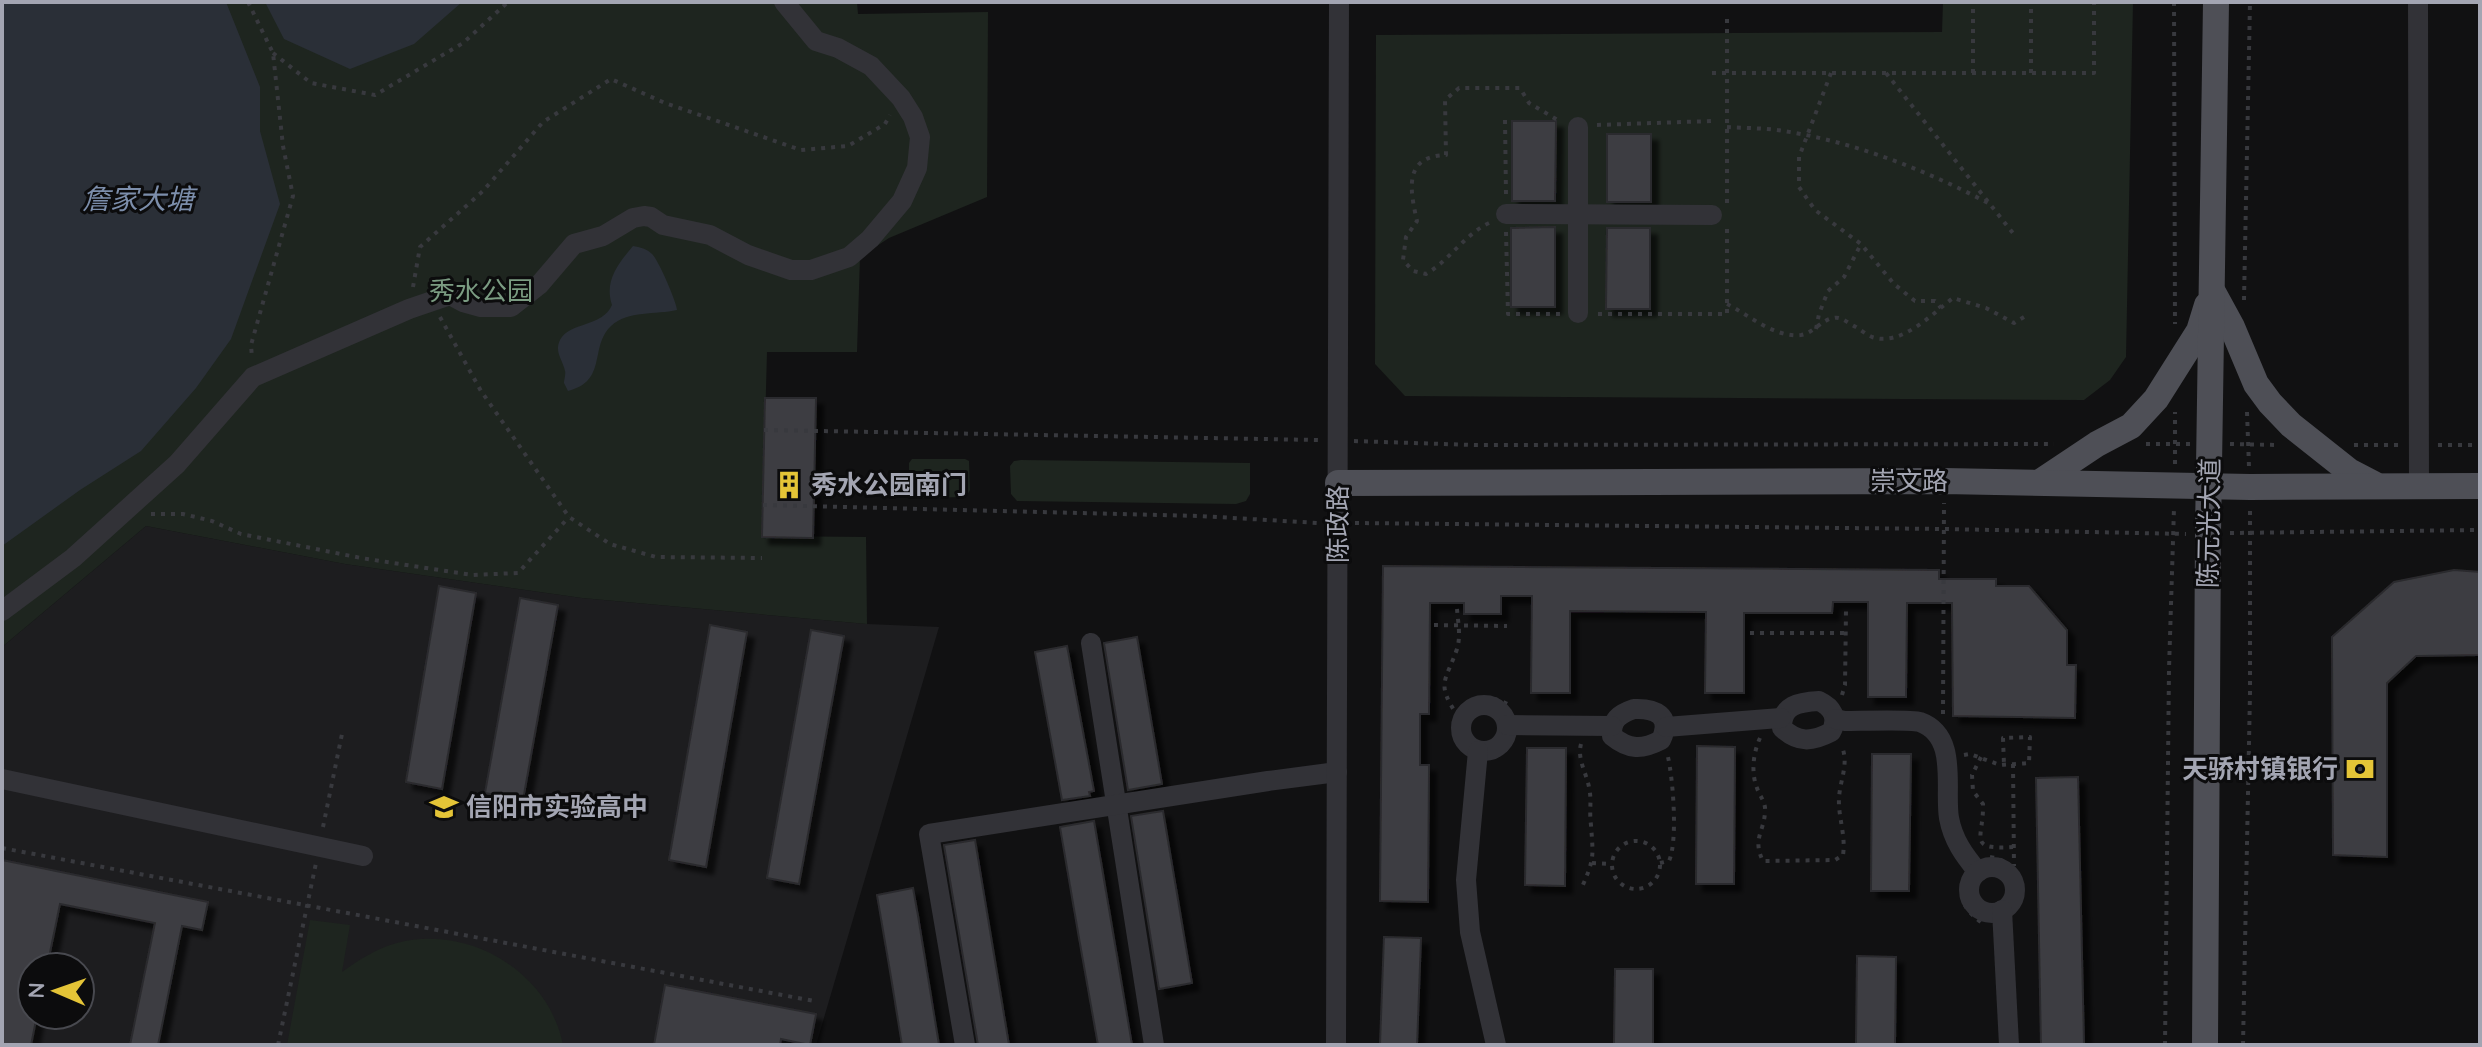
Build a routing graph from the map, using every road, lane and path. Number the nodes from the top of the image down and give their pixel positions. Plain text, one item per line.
1 (248, 2) edge
2 (508, 2) edge
3 (784, 2) edge
4 (1339, 2) edge
5 (1973, 2) edge
6 (2031, 2) edge
7 (2094, 2) edge
8 (2174, 2) edge
9 (2216, 2) edge
10 (2250, 2) edge
11 (2418, 2) edge
12 (273, 53) junction
13 (1712, 73) dead end
14 (1831, 73) junction
15 (1885, 73) junction
16 (1973, 73) junction
17 (2031, 73) junction
18 (901, 98) junction
19 (1712, 121) dead end
20 (1578, 127) junction
21 (1727, 127) dead end
22 (1805, 136) junction
23 (1988, 203) junction
24 (1578, 214) junction
25 (1712, 215) dead end
26 (1501, 217) joint
27 (2016, 237) dead end
28 (1861, 244) junction
29 (2212, 291) junction
30 (431, 301) junction
31 (1727, 304) dead end
32 (1941, 308) junction
33 (2244, 308) dead end
34 (409, 309) junction
35 (1578, 313) dead end
36 (2029, 314) dead end
37 (1816, 329) junction
38 (2175, 365) junction
39 (253, 377) junction
40 (2247, 404) dead end
41 (2175, 412) dead end
42 (764, 430) dead end
43 (1338, 441) junction
44 (2097, 444) junction
45 (2144, 444) dead end
46 (2175, 444) junction
47 (2210, 444) junction
48 (2248, 444) junction
49 (2317, 445) junction
50 (2419, 445) junction
51 (2480, 445) edge
52 (1944, 481) junction
53 (2040, 482) junction
54 (1338, 483) junction
55 (2175, 485) junction
56 (2210, 485) junction
57 (2419, 485) junction
58 (2377, 486) junction
59 (2480, 486) edge
60 (2250, 487) junction
61 (763, 505) dead end
62 (119, 516) junction
63 (569, 517) junction
64 (1338, 523) junction
65 (1945, 529) junction
66 (2480, 530) edge
67 (2208, 533) junction
68 (2249, 533) junction
69 (2174, 534) junction
70 (762, 558) dead end
71 (1457, 609) dead end
72 (2, 611) edge
73 (1846, 611) dead end
74 (1434, 625) dead end
75 (1459, 625) junction
76 (1507, 626) dead end
77 (1750, 633) dead end
78 (1846, 633) junction
79 (1091, 643) dead end
80 (1837, 691) dead end
81 (1840, 706) junction
82 (1458, 716) junction
83 (1943, 717) dead end
84 (1781, 718) junction
85 (1511, 724) junction
86 (1584, 726) junction
87 (1612, 726) junction
88 (343, 729) dead end
89 (1755, 733) dead end
90 (1666, 737) junction
91 (1846, 738) dead end
92 (1478, 753) junction
93 (1981, 757) junction
94 (1947, 759) junction
95 (2013, 764) junction
96 (2004, 765) junction
97 (1337, 772) junction
98 (2, 779) edge
99 (1116, 806) junction
100 (320, 846) junction
101 (2013, 847) junction
102 (2, 848) edge
103 (363, 856) dead end
104 (1592, 863) junction
105 (1660, 863) junction
106 (1612, 864) junction
107 (2014, 868) junction
108 (1974, 869) junction
109 (1582, 887) dead end
110 (307, 906) junction
111 (2002, 914) junction
112 (814, 1001) dead end
113 (2201, 1044) edge
114 (278, 1045) edge
115 (965, 1045) edge
116 (1154, 1045) edge
117 (1336, 1045) edge
118 (1496, 1045) edge
119 (2009, 1045) edge
120 (2165, 1045) edge
121 (2243, 1045) edge

1 - 12 path
2 - 12 path
3 - 18 street
4 - 43 street, 陈政路
5 - 16 path
6 - 17 path
7 - 17 path
8 - 38 path
9 - 29 main road, 陈元光大道
10 - 33 path
11 - 50 street
12 - 39 path
13 - 14 path
14 - 15 path
14 - 22 path
15 - 16 path
15 - 23 path
16 - 17 path
18 - 30 street
18 - 34 path
19 - 20 path
20 - 24 street
20 - 26 path
21 - 22 path
22 - 23 path
22 - 28 path
23 - 27 path
24 - 25 street
24 - 26 street
24 - 35 street
28 - 32 path
28 - 37 path
29 - 38 main road
29 - 47 main road, 陈元光大道
29 - 49 main road
30 - 34 street
30 - 63 path
31 - 37 path
32 - 36 path
32 - 37 path
34 - 39 street
38 - 44 main road
39 - 62 street
40 - 48 path
41 - 46 path
42 - 43 path
43 - 44 path
43 - 54 street, 陈政路
44 - 53 main road
45 - 46 path
46 - 47 path
46 - 55 path
47 - 48 path
47 - 56 main road, 陈元光大道
48 - 49 path
48 - 60 path
49 - 50 path
49 - 58 main road
50 - 51 path
50 - 57 street
52 - 53 main road, 崇文路
52 - 54 main road, 崇文路
52 - 65 path
53 - 55 main road, 崇文路
54 - 64 street, 陈政路
55 - 56 main road, 崇文路
55 - 69 path
56 - 60 main road, 崇文路
56 - 67 main road, 陈元光大道
57 - 58 main road, 崇文路
57 - 59 main road, 崇文路
58 - 60 main road, 崇文路
60 - 68 path
61 - 64 path
62 - 63 path
62 - 72 street
63 - 70 path
64 - 65 path
64 - 97 street, 陈政路
65 - 69 path
65 - 83 path
66 - 68 path
67 - 68 path
67 - 69 path
67 - 113 main road, 陈元光大道
68 - 121 path
69 - 120 path
71 - 75 path
73 - 78 path
74 - 75 path
75 - 76 path
75 - 82 path
77 - 78 path
78 - 81 path
79 - 99 street
80 - 81 path
81 - 84 street
81 - 84 street
81 - 94 street
82 - 85 path
82 - 92 path
84 - 90 street
85 - 86 street
85 - 92 street
85 - 92 path
85 - 92 street
86 - 87 street
86 - 104 path
87 - 90 street
87 - 90 street
88 - 100 path
89 - 91 path
90 - 105 path
92 - 118 street
93 - 94 path
93 - 96 path
93 - 101 path
94 - 108 street
95 - 96 path
95 - 96 path
95 - 101 path
97 - 99 street
97 - 117 street, 陈政路
98 - 100 street
99 - 115 street
99 - 116 street
100 - 103 street
100 - 110 path
101 - 107 path
102 - 110 path
104 - 106 path
104 - 109 path
105 - 106 path
105 - 106 path
107 - 108 path
107 - 111 path
108 - 111 street
108 - 111 path
108 - 111 street
110 - 112 path
110 - 114 path
111 - 119 street

